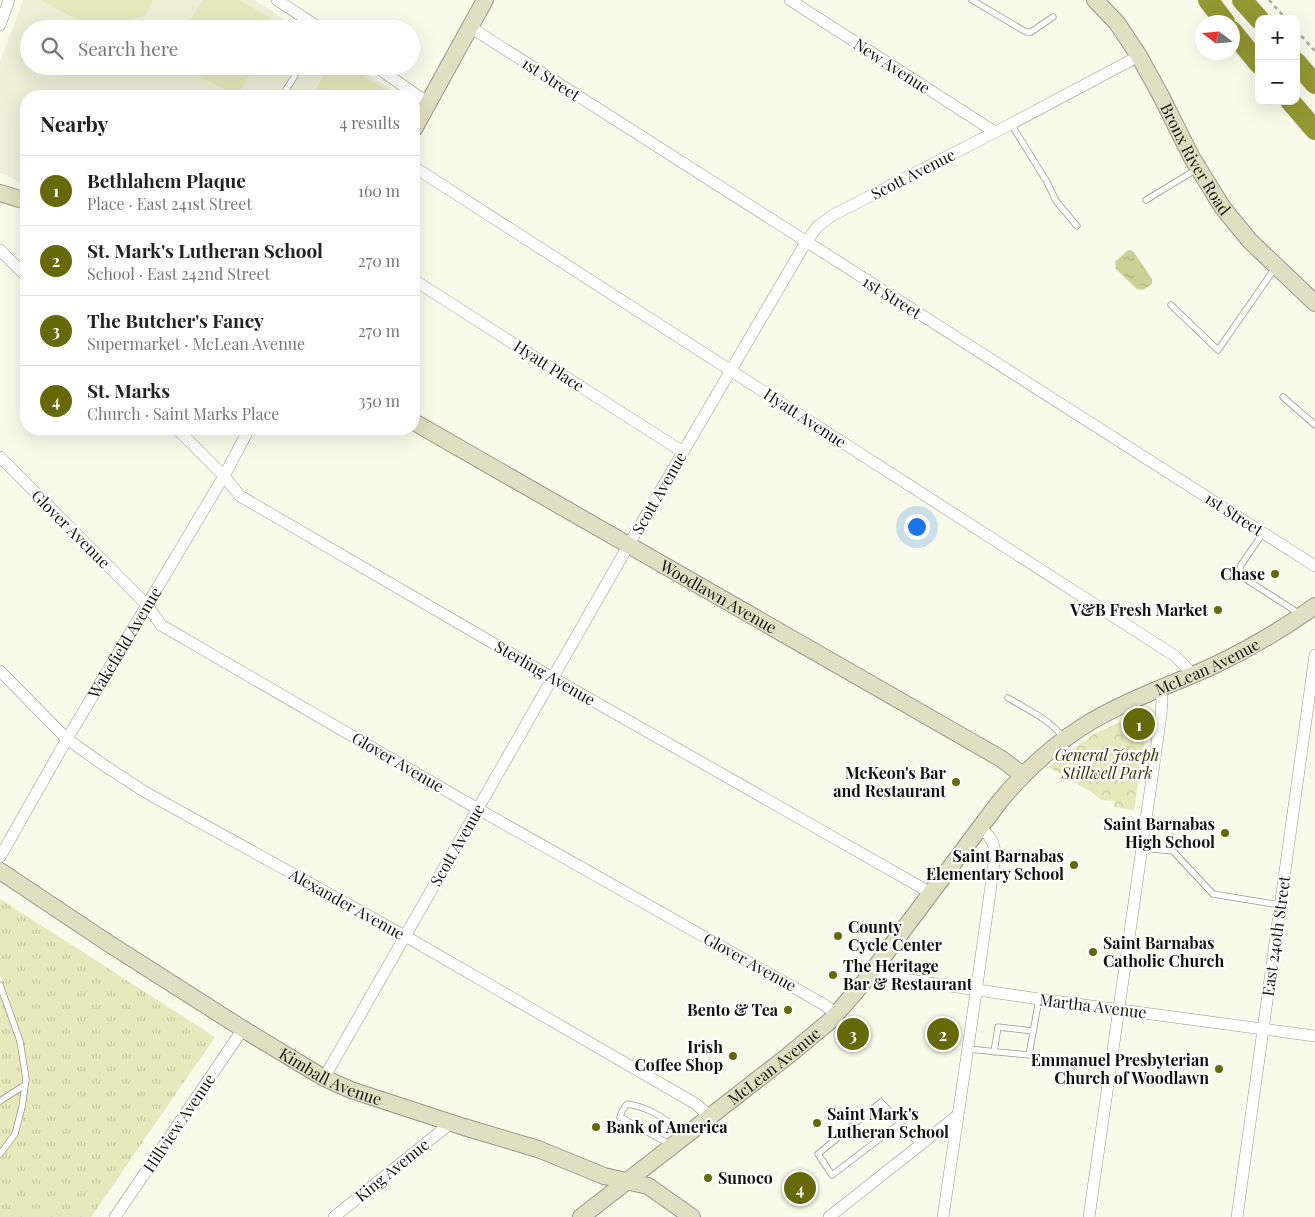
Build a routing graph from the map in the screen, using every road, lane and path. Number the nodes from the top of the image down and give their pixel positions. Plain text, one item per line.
1 (9, 0) edge
2 (277, 0) edge
3 (485, 0) edge
4 (790, 0) edge
5 (972, 0) edge
6 (1095, 0) edge
7 (1208, 0) edge
8 (1242, 0) edge
9 (1269, 0) edge
10 (1220, 15) edge
11 (1255, 15) edge
12 (1282, 15) edge
13 (1053, 17) dead end
14 (307, 20) edge
15 (0, 25) edge
16 (470, 27) junction
17 (1300, 34) edge
18 (1240, 41) edge
19 (1315, 51) edge
20 (1139, 56) junction
21 (1256, 60) edge
22 (1300, 67) edge
23 (295, 75) edge
24 (388, 75) edge
25 (1315, 84) edge
26 (286, 90) edge
27 (409, 90) edge
28 (420, 97) edge
29 (428, 103) junction
30 (1293, 105) edge
31 (420, 118) edge
32 (1012, 124) junction
33 (1315, 130) edge
34 (995, 132) junction
35 (1199, 168) junction
36 (420, 171) edge
37 (0, 193) edge
38 (20, 199) edge
39 (1146, 200) dead end
40 (1077, 226) dead end
41 (806, 242) junction
42 (0, 250) edge
43 (1277, 266) junction
44 (20, 270) edge
45 (420, 284) edge
46 (1315, 303) edge
47 (1171, 305) dead end
48 (731, 370) junction
49 (1283, 397) dead end
50 (420, 425) edge
51 (1315, 425) edge
52 (183, 435) edge
53 (246, 435) edge
54 (683, 452) junction
55 (0, 457) edge
56 (224, 476) junction
57 (1263, 533) junction
58 (628, 546) junction
59 (1315, 566) edge
60 (147, 605) junction
61 (1309, 610) edge
62 (1315, 655) edge
63 (0, 671) edge
64 (1192, 675) junction
65 (553, 678) junction
66 (1160, 689) junction
67 (1008, 698) dead end
68 (1064, 738) junction
69 (67, 739) junction
70 (1023, 775) junction
71 (478, 809) junction
72 (980, 827) junction
73 (1142, 848) junction
74 (0, 857) edge
75 (0, 871) edge
76 (931, 893) junction
77 (1280, 905) junction
78 (405, 936) junction
79 (874, 970) junction
80 (0, 985) edge
81 (977, 990) junction
82 (1039, 999) junction
83 (1120, 1010) junction
84 (837, 1014) junction
85 (243, 1029) junction
86 (1263, 1029) junction
87 (1033, 1031) junction
88 (1315, 1036) edge
89 (967, 1048) junction
90 (994, 1052) junction
91 (324, 1078) junction
92 (25, 1085) junction
93 (0, 1101) edge
94 (958, 1115) junction
95 (710, 1117) junction
96 (451, 1123) junction
97 (900, 1124) junction
98 (687, 1134) junction
99 (920, 1145) junction
100 (673, 1146) junction
101 (0, 1154) edge
102 (627, 1181) junction
103 (689, 1216) edge
104 (114, 1217) edge
105 (334, 1217) edge
106 (581, 1217) edge
107 (828, 1217) edge
108 (943, 1217) edge
109 (1089, 1217) edge
110 (1236, 1217) edge

1 - 15 street
2 - 14 street
3 - 16 street
4 - 34 street, New Avenue
5 - 13 lane
6 - 20 street, Bronx River Road
7 - 10 highway
8 - 11 highway
9 - 12 path
16 - 29 street
16 - 41 street, 1st Street
17 - 19 path
18 - 21 highway
20 - 32 street, Scott Avenue
20 - 35 street, Bronx River Road
22 - 25 highway
23 - 26 lane
24 - 27 street
28 - 29 street
29 - 31 street
30 - 33 highway
32 - 34 street, Scott Avenue
32 - 40 lane
34 - 41 street, Scott Avenue
35 - 39 lane
35 - 43 street, Bronx River Road
36 - 48 street, Hyatt Avenue
37 - 38 street
41 - 48 street, Scott Avenue
41 - 57 street, 1st Street
42 - 44 street
43 - 46 street, Bronx River Road
43 - 47 lane
45 - 54 street, Hyatt Place
48 - 54 street, Scott Avenue
48 - 64 street, Hyatt Avenue
49 - 51 lane
50 - 58 street, Woodlawn Avenue
52 - 56 street, Sterling Avenue
53 - 56 street, Wakefield Avenue
54 - 58 street, Scott Avenue
55 - 60 street, Glover Avenue
56 - 60 street, Wakefield Avenue
56 - 65 street, Sterling Avenue
57 - 59 street, 1st Street
57 - 61 lane
58 - 65 street, Scott Avenue
58 - 70 street, Woodlawn Avenue
60 - 69 street, Wakefield Avenue
60 - 71 street, Glover Avenue
61 - 64 street, McLean Avenue
62 - 77 street, East 240th Street
63 - 69 street, Alexander Avenue
64 - 66 street, McLean Avenue
65 - 71 street, Scott Avenue
65 - 76 street, Sterling Avenue
66 - 68 street, McLean Avenue
66 - 73 street
67 - 68 lane
68 - 70 street, McLean Avenue
69 - 74 street, Wakefield Avenue
69 - 78 street, Alexander Avenue
70 - 72 street, McLean Avenue
71 - 78 street, Scott Avenue
71 - 84 street, Glover Avenue
72 - 76 street, McLean Avenue
72 - 81 street
73 - 77 lane
73 - 83 street
75 - 85 street, Kimball Avenue
76 - 79 street, McLean Avenue
77 - 86 street, East 240th Street
78 - 91 street, Scott Avenue
78 - 95 street, Alexander Avenue
79 - 81 street, Martha Avenue
79 - 84 street, McLean Avenue
80 - 92 lane
81 - 82 street, Martha Avenue
81 - 89 street
82 - 83 street, Martha Avenue
82 - 87 lane
83 - 86 street, Martha Avenue
83 - 109 street
84 - 95 street, McLean Avenue
85 - 91 street, Kimball Avenue
85 - 104 street, Hillview Avenue
86 - 88 street, Martha Avenue
86 - 110 street, East 240th Street
87 - 90 lane
87 - 90 lane
89 - 90 lane
89 - 94 street
91 - 96 street, Kimball Avenue
92 - 93 lane
92 - 101 lane
94 - 99 street
94 - 108 street
95 - 98 street, McLean Avenue
96 - 102 street, Kimball Avenue
96 - 105 street, King Avenue
97 - 97 lane
97 - 99 lane
98 - 100 street, McLean Avenue
98 - 100 lane
99 - 107 street
100 - 102 street, McLean Avenue
102 - 103 street, Kimball Avenue
102 - 106 street, McLean Avenue

